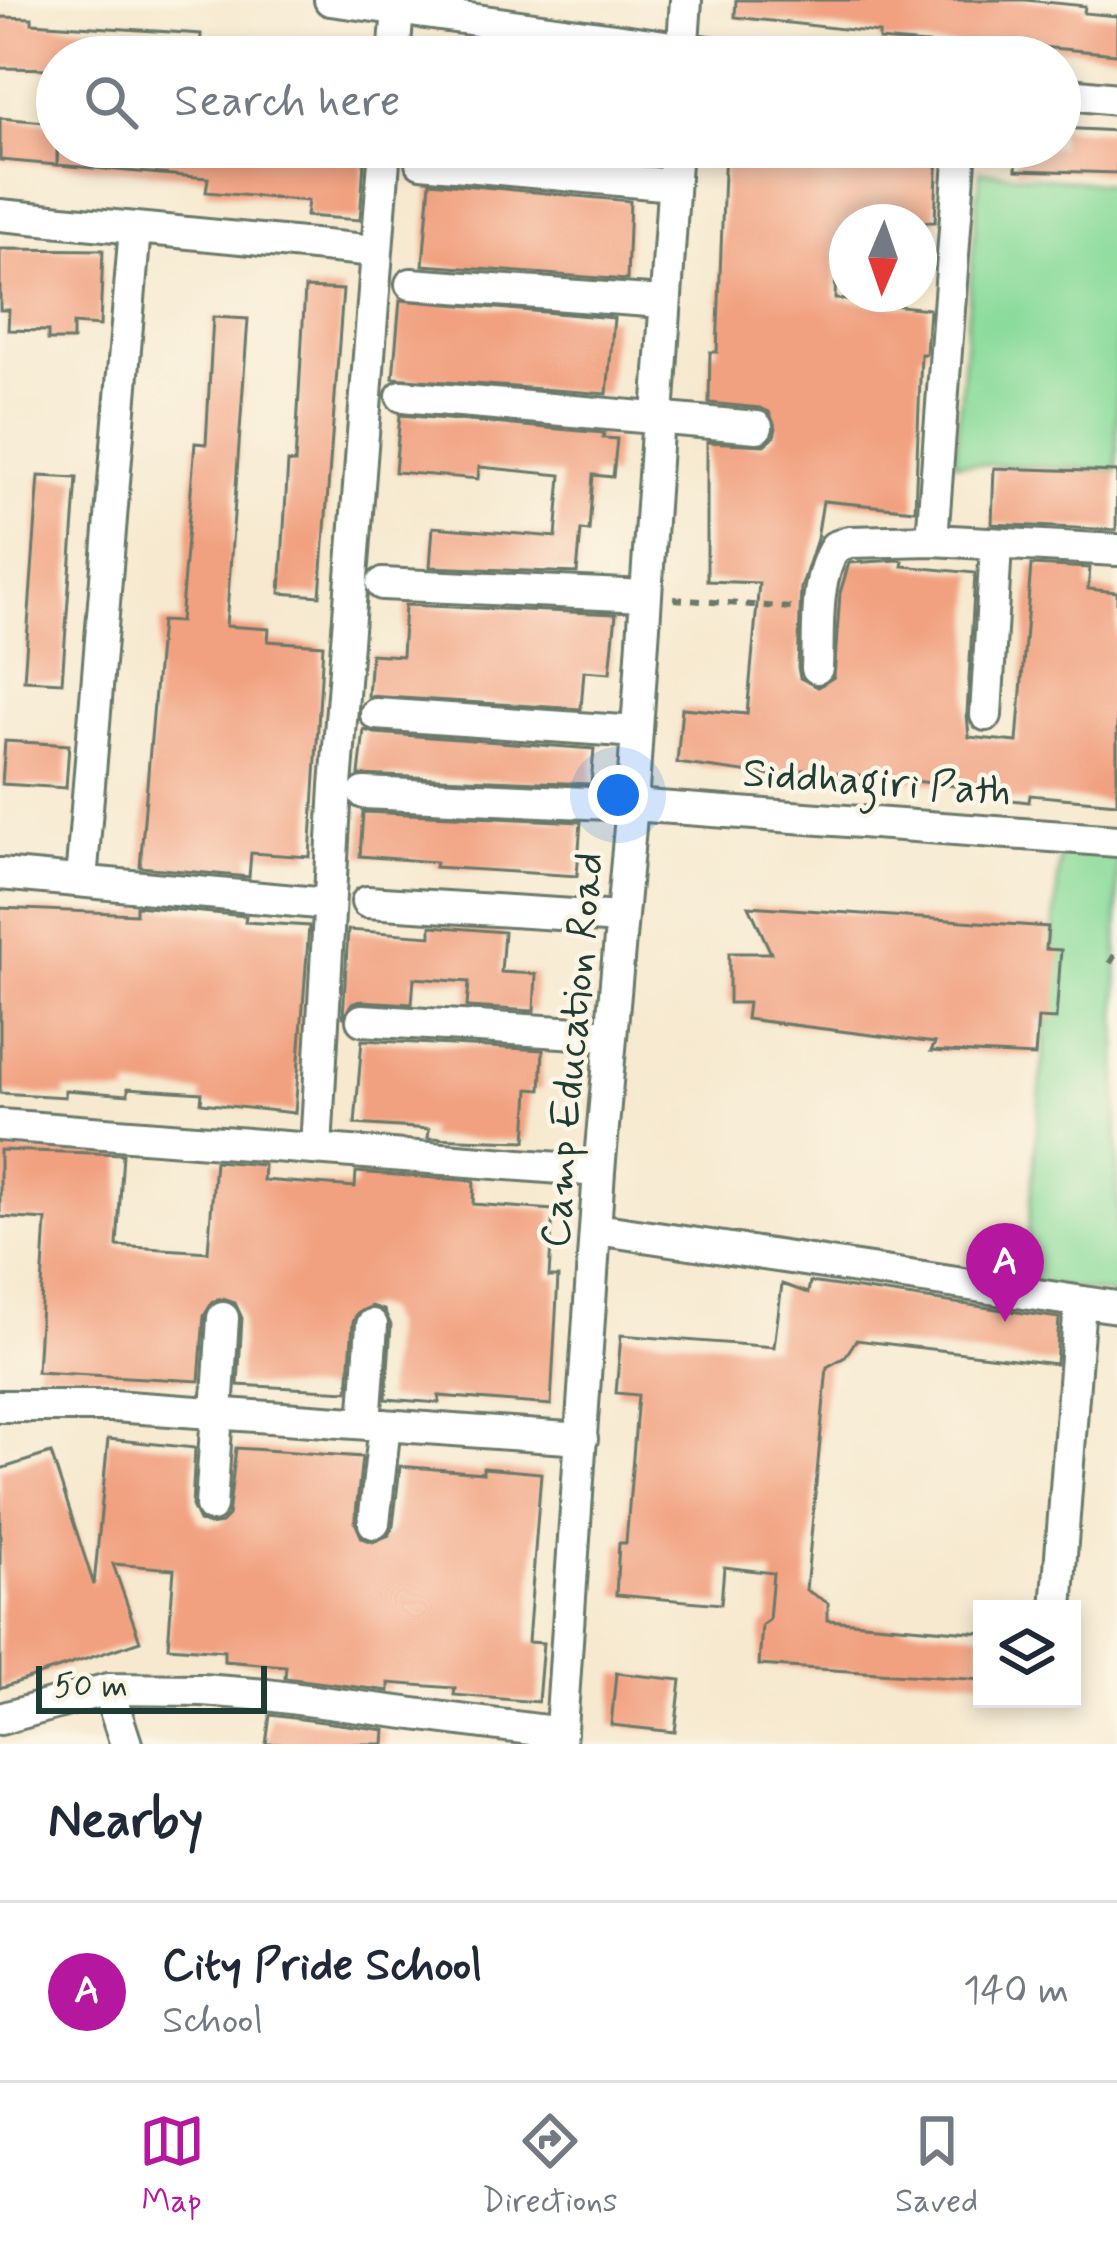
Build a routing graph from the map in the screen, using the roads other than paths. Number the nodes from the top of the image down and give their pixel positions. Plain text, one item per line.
1 (329, 0) edge
2 (686, 0) edge
3 (398, 9) junction
4 (396, 36) edge
5 (572, 36) edge
6 (683, 36) edge
7 (1081, 95) edge
8 (1117, 99) edge
9 (383, 168) edge
10 (487, 168) edge
11 (674, 168) edge
12 (959, 168) edge
13 (673, 185) junction
14 (0, 215) edge
15 (135, 228) junction
16 (376, 251) junction
17 (411, 284) dead end
18 (663, 302) junction
19 (402, 396) dead end
20 (658, 419) junction
21 (757, 427) dead end
22 (932, 540) junction
23 (996, 546) junction
24 (1117, 550) edge
25 (382, 584) dead end
26 (646, 596) junction
27 (817, 668) dead end
28 (376, 714) dead end
29 (986, 715) dead end
30 (637, 732) junction
31 (364, 793) dead end
32 (632, 806) junction
33 (1117, 841) edge
34 (0, 874) edge
35 (81, 881) junction
36 (368, 902) dead end
37 (328, 904) junction
38 (621, 917) junction
39 (362, 1020) dead end
40 (611, 1035) junction
41 (0, 1125) edge
42 (316, 1150) junction
43 (599, 1171) junction
44 (597, 1229) junction
45 (1080, 1303) junction
46 (1117, 1307) edge
47 (223, 1318) dead end
48 (373, 1325) dead end
49 (2, 1396) edge
50 (216, 1414) junction
51 (375, 1424) junction
52 (582, 1439) junction
53 (212, 1506) dead end
54 (374, 1523) dead end
55 (1058, 1600) edge
56 (108, 1690) junction
57 (0, 1719) edge
58 (560, 1739) edge
59 (126, 1744) edge

1 - 3 street
2 - 6 street
3 - 4 street
3 - 5 street
7 - 8 street
9 - 16 street
10 - 13 street
11 - 13 street, Camp Education Road
12 - 22 street
13 - 18 street, Camp Education Road
14 - 15 street
15 - 16 street
15 - 35 street
16 - 37 street
17 - 18 street
18 - 20 street, Camp Education Road
19 - 20 street
20 - 21 street
20 - 26 street, Camp Education Road
22 - 23 street
22 - 27 street
23 - 24 street
23 - 29 street
25 - 26 street
26 - 30 street, Camp Education Road
28 - 30 street
30 - 32 street, Camp Education Road
31 - 32 street, Siddhagiri Path
32 - 33 street, Siddhagiri Path
32 - 38 street, Camp Education Road
34 - 35 street
35 - 37 street
36 - 38 street
37 - 42 street
38 - 40 street, Camp Education Road
39 - 40 street
40 - 43 street, Camp Education Road
41 - 42 street
42 - 43 street
43 - 44 street, Camp Education Road
44 - 45 street
44 - 52 street, Camp Education Road
45 - 46 street
45 - 55 street
47 - 50 street
48 - 51 street
49 - 50 street
50 - 51 street
50 - 53 street
51 - 52 street
51 - 54 street
52 - 58 street, Camp Education Road
56 - 57 street
56 - 58 street
56 - 59 street

